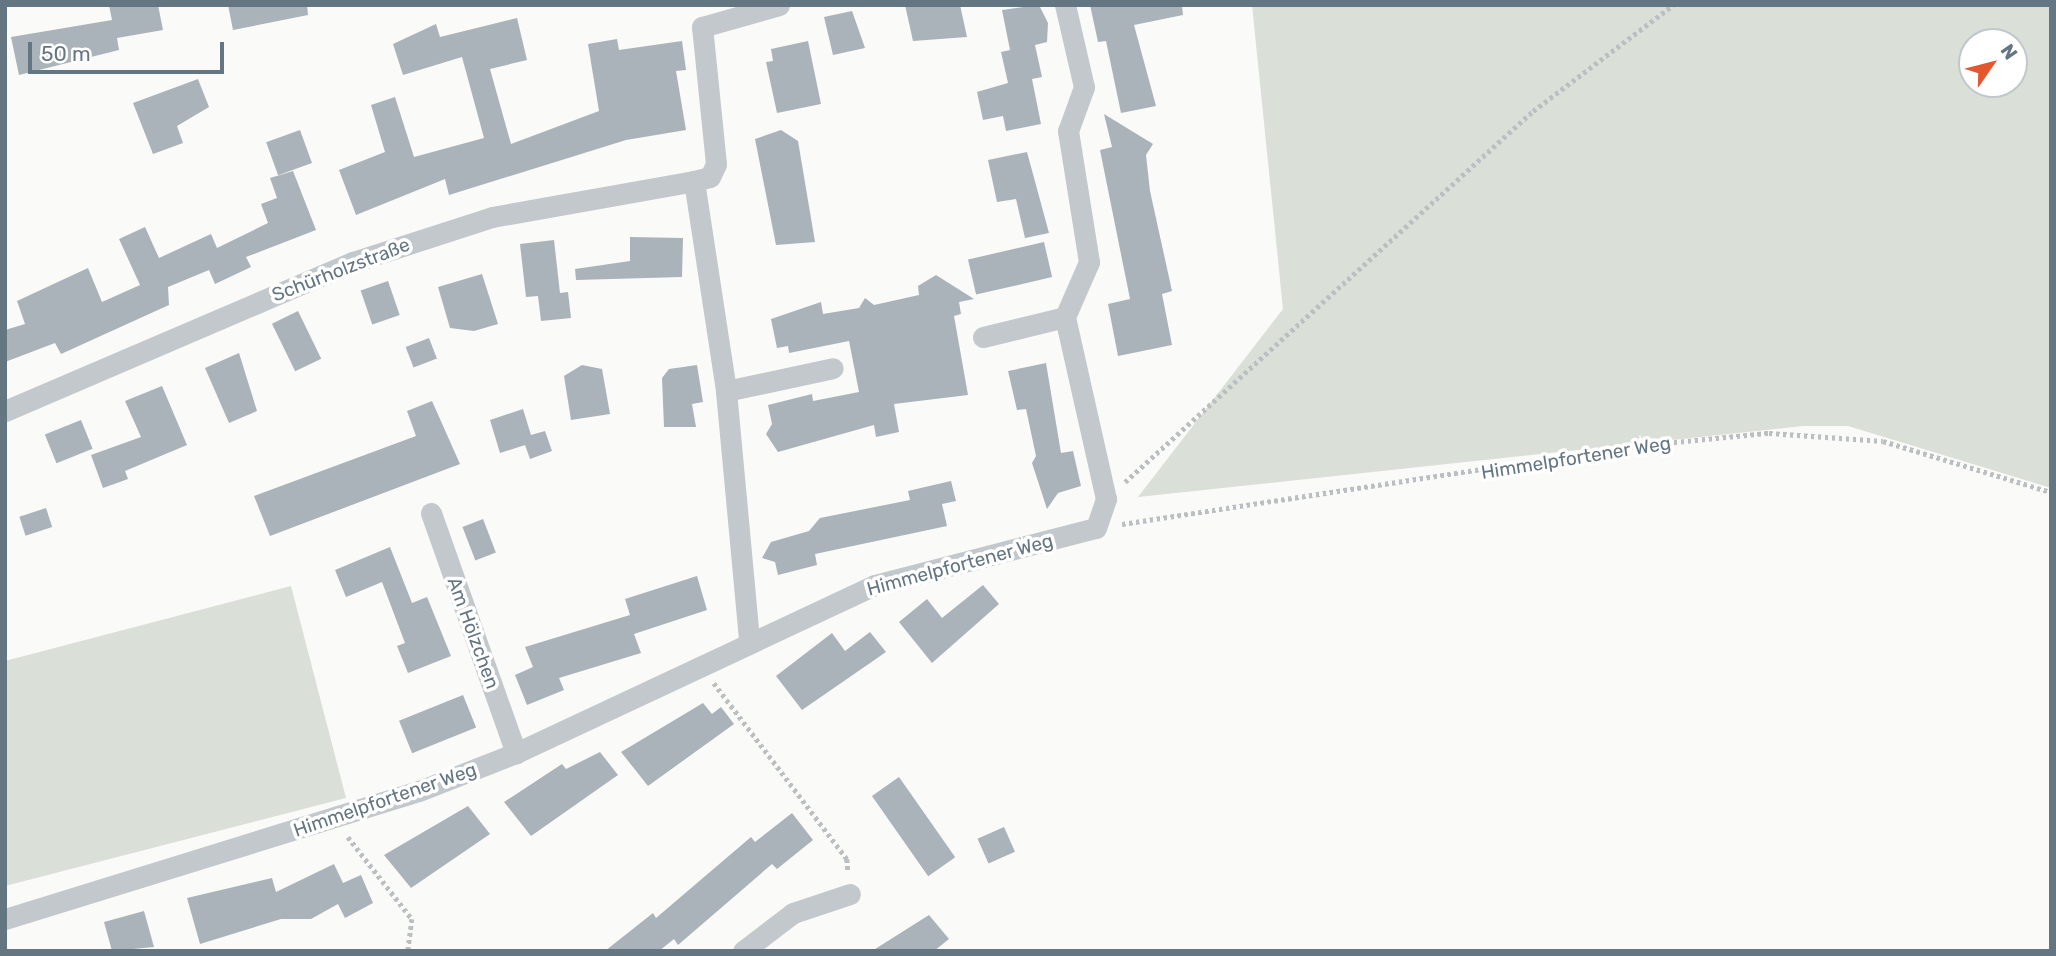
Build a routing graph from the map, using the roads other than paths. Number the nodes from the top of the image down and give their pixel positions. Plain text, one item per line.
1 (779, 5) edge
2 (1065, 5) edge
3 (694, 181) junction
4 (1065, 317) junction
5 (983, 337) dead end
6 (833, 368) dead end
7 (726, 391) junction
8 (5, 411) edge
9 (431, 513) dead end
10 (749, 640) junction
11 (516, 753) junction
12 (850, 894) road end
13 (5, 919) edge
14 (743, 951) edge

1 - 3 street
2 - 4 street
3 - 7 street
3 - 8 street, Schürholzstraße
4 - 5 street
4 - 10 street, Himmelpfortener Weg
6 - 7 street
7 - 10 street
9 - 11 street, Am Hölzchen
10 - 11 street, Himmelpfortener Weg
11 - 13 street, Himmelpfortener Weg
12 - 14 street

